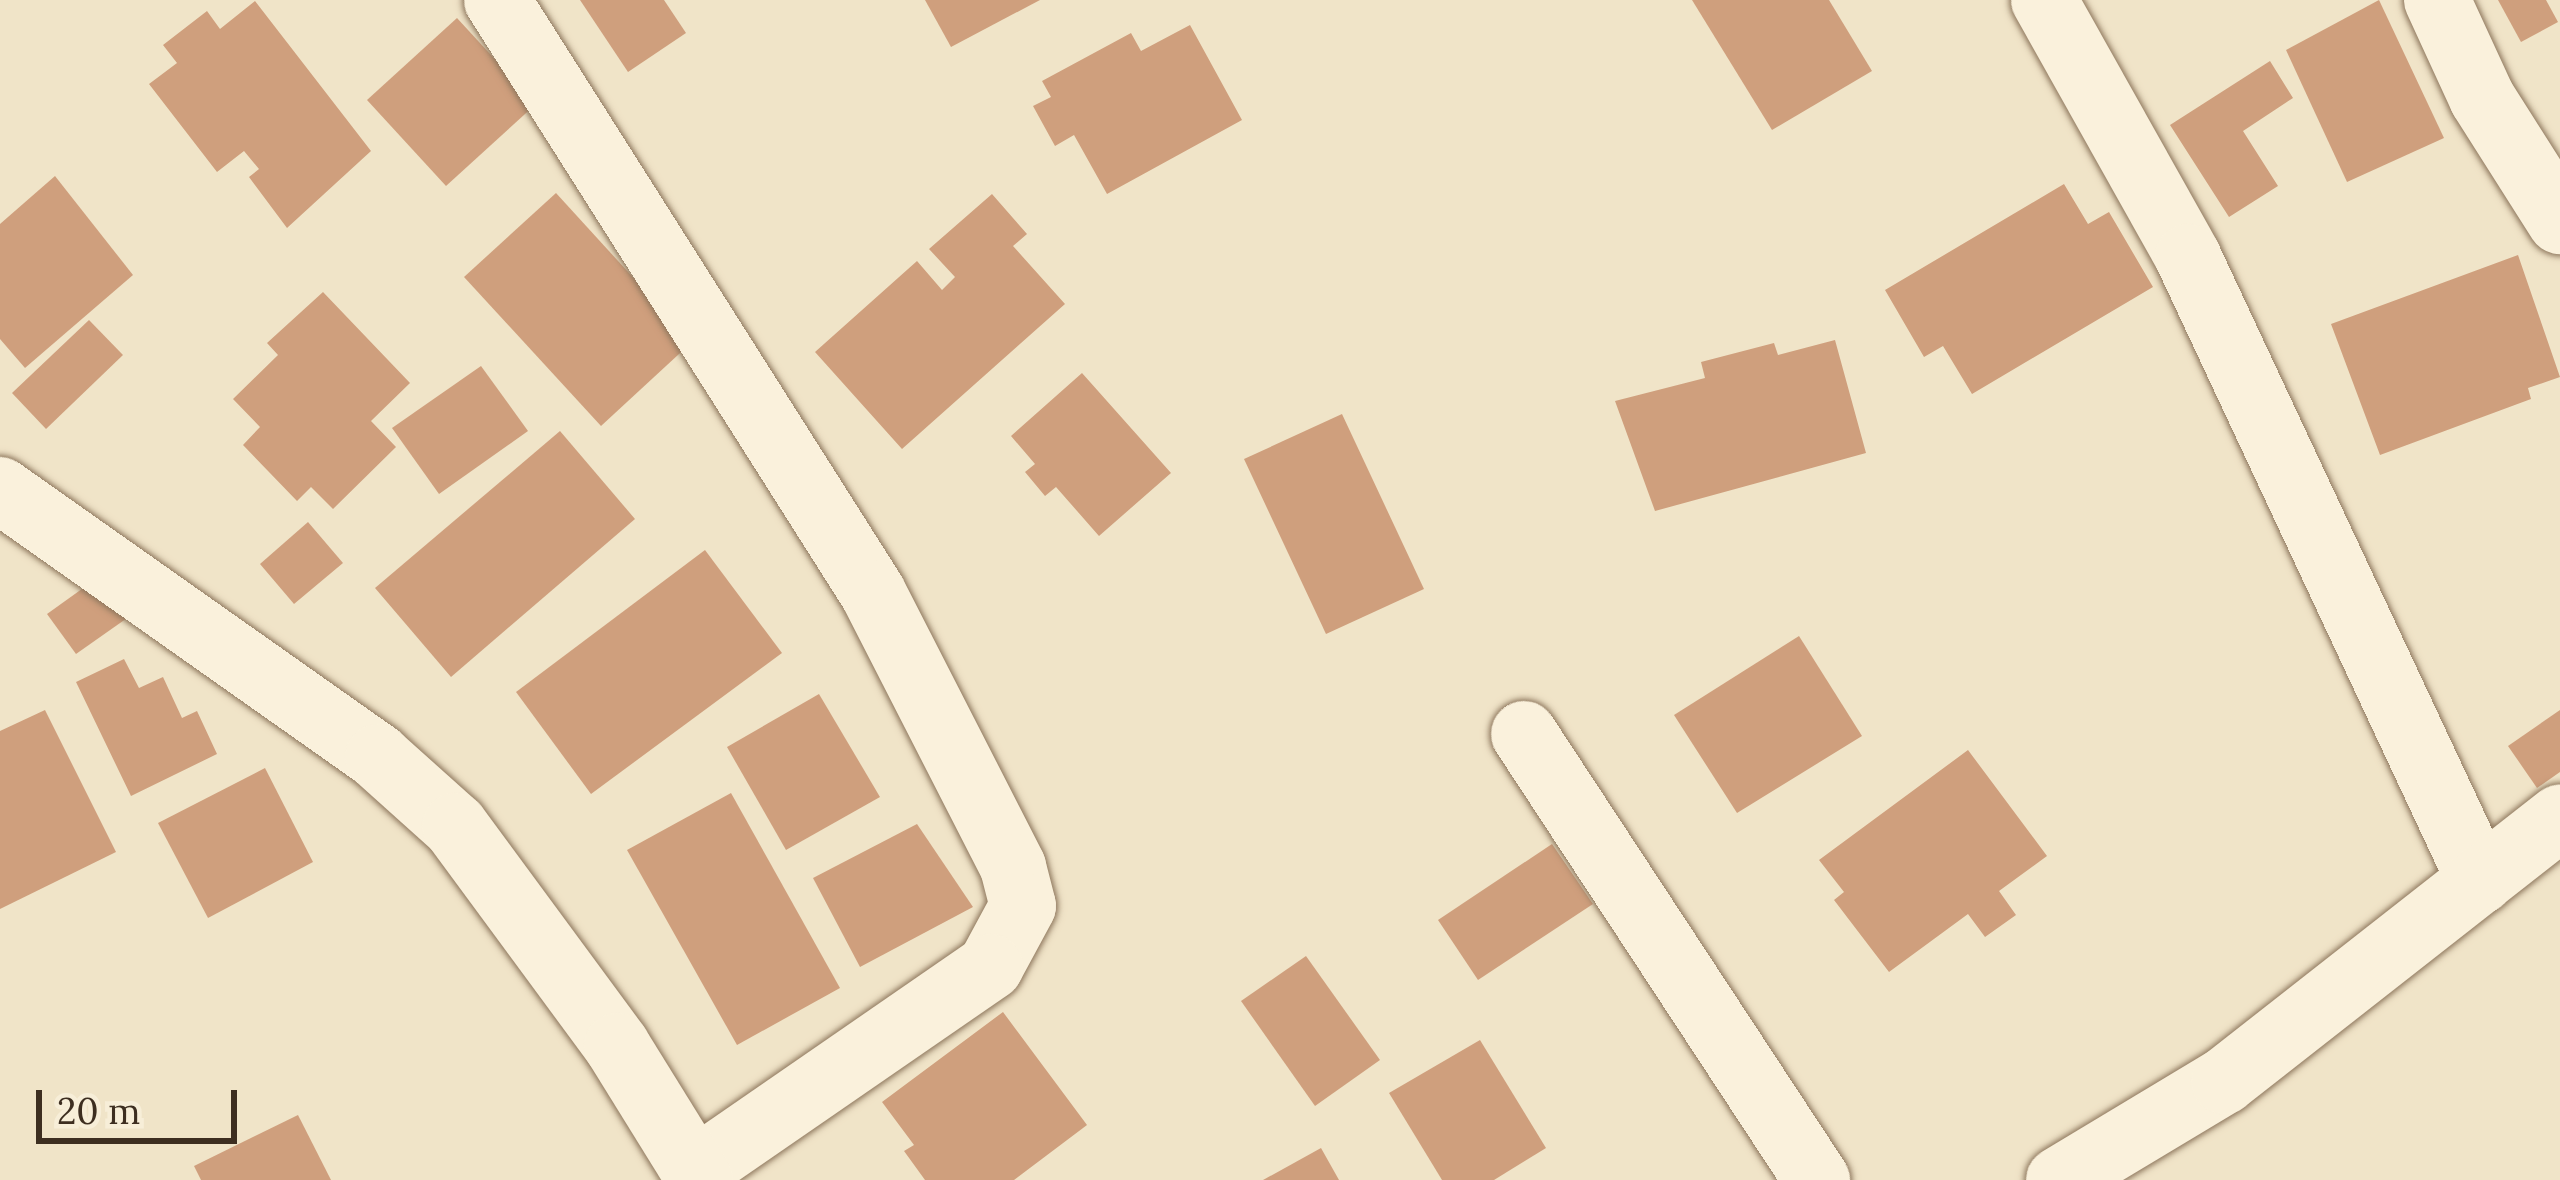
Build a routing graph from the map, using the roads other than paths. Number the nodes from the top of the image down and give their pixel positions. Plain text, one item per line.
1 (497, 0) edge
2 (2044, 0) edge
3 (2437, 0) edge
4 (2559, 216) edge
5 (0, 490) edge
6 (1524, 734) dead end
7 (2560, 818) edge
8 (2480, 881) junction
9 (697, 1175) edge
10 (1817, 1180) edge
11 (2060, 1180) edge

1 - 9 street
2 - 8 street
3 - 4 street
5 - 9 street
6 - 10 street
7 - 8 street
8 - 11 street

